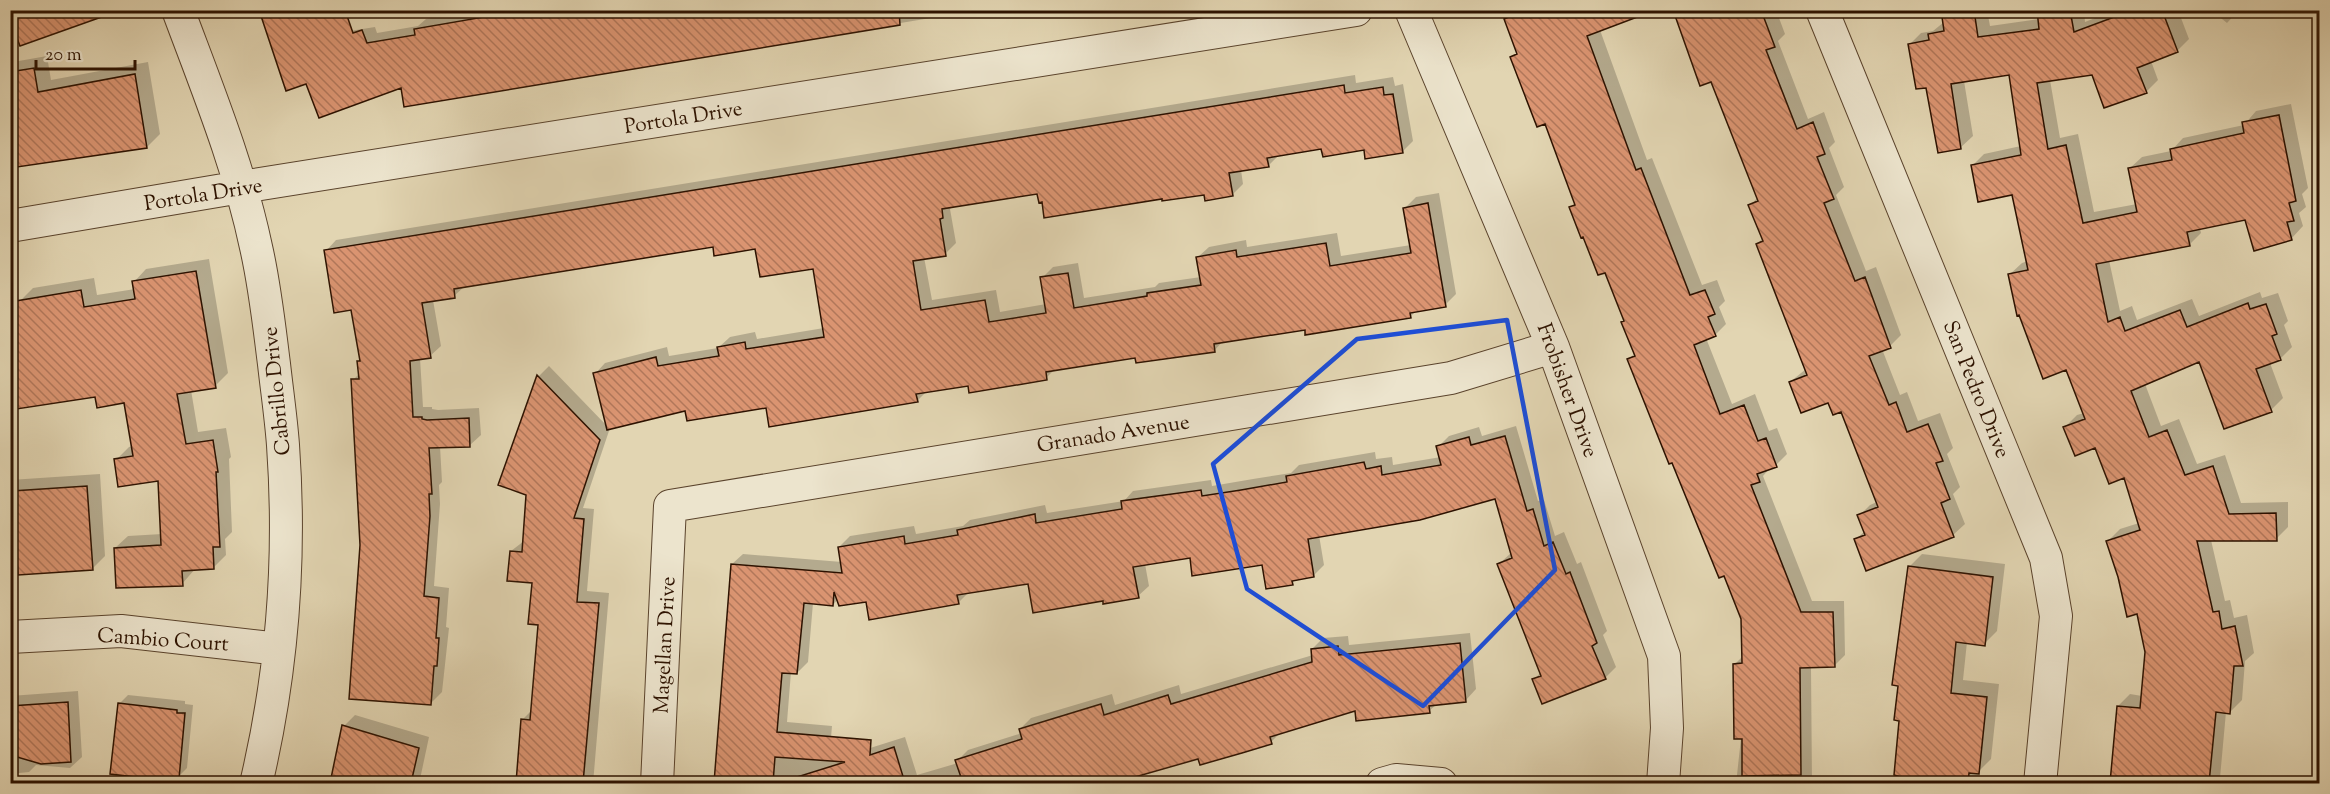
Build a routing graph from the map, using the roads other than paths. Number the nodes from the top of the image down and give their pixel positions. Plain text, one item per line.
1 (178, 10) edge
2 (1356, 10) edge
3 (1411, 10) edge
4 (1822, 10) edge
5 (241, 187) junction
6 (10, 226) edge
7 (1553, 347) junction
8 (670, 506) joint
9 (10, 637) edge
10 (279, 649) junction
11 (256, 783) edge
12 (657, 783) edge
13 (1382, 783) edge
14 (1441, 783) edge
15 (1663, 783) edge
16 (2040, 783) edge

1 - 5 street, Cabrillo Drive
2 - 5 street, Portola Drive
3 - 7 street, Frobisher Drive
4 - 16 street, San Pedro Drive
5 - 6 street, Portola Drive
5 - 10 street, Cabrillo Drive
7 - 8 street, Granado Avenue
7 - 15 street, Frobisher Drive
8 - 12 street, Magellan Drive
9 - 10 street, Cambio Court
10 - 11 street, Cabrillo Drive
13 - 14 street

